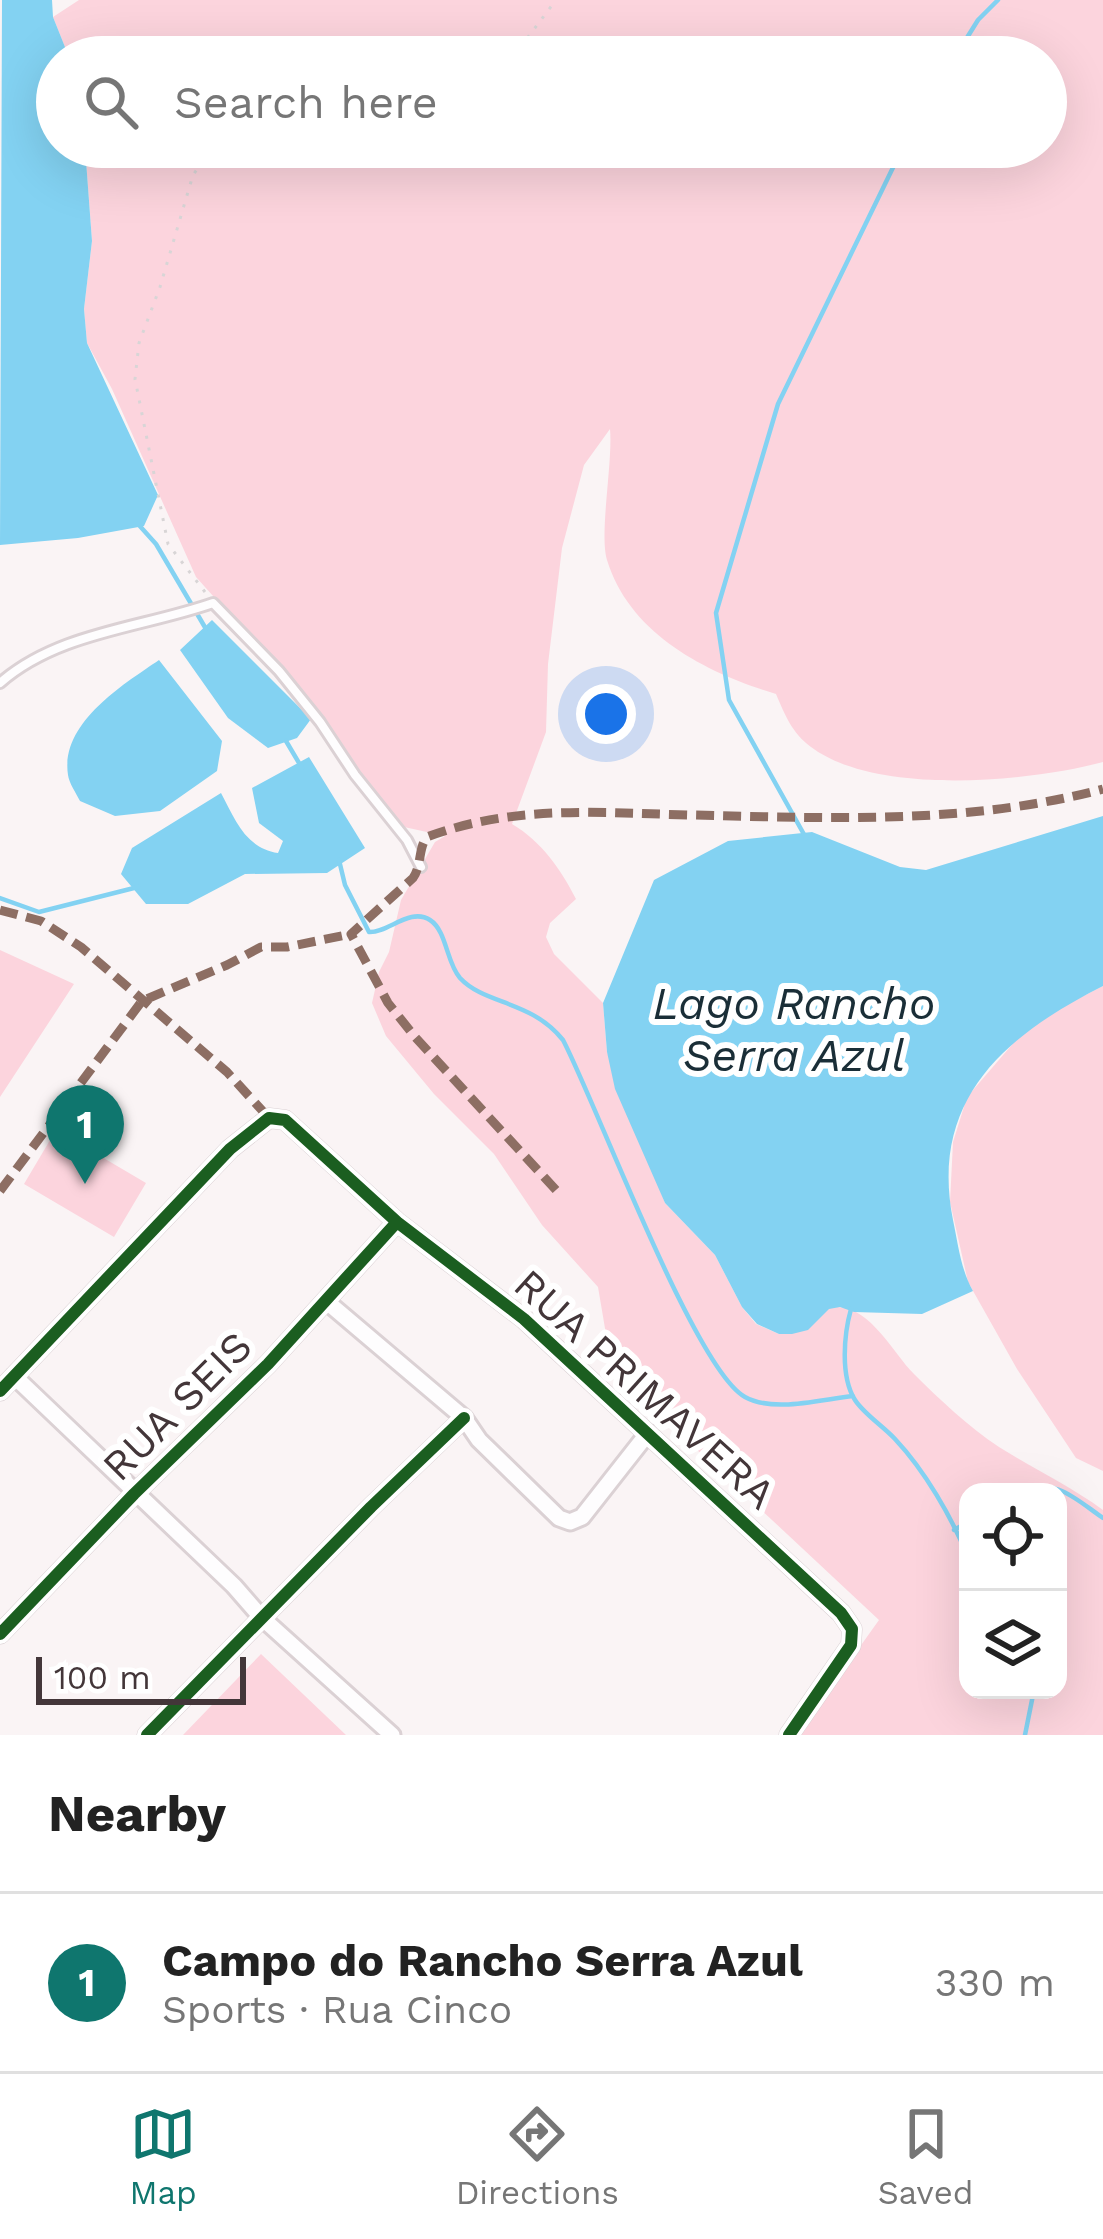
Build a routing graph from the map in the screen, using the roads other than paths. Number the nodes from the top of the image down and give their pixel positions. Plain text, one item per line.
1 (0, 683) edge
2 (421, 867) dead end
3 (397, 1222) junction
4 (326, 1301) junction
5 (14, 1376) junction
6 (0, 1391) edge
7 (464, 1418) junction
8 (648, 1433) junction
9 (134, 1494) junction
10 (261, 1617) junction
11 (0, 1634) edge
12 (147, 1735) edge
13 (392, 1735) edge
14 (789, 1735) edge

1 - 2 lane
3 - 4 street, RUA SEIS
3 - 5 street, RUA PRIMAVERA
3 - 8 street, RUA PRIMAVERA
4 - 7 street
4 - 9 street, RUA SEIS
5 - 6 street
5 - 9 street
7 - 8 street
7 - 10 street
8 - 14 street, RUA PRIMAVERA
9 - 10 street
9 - 11 street, RUA SEIS
10 - 12 street
10 - 13 street

